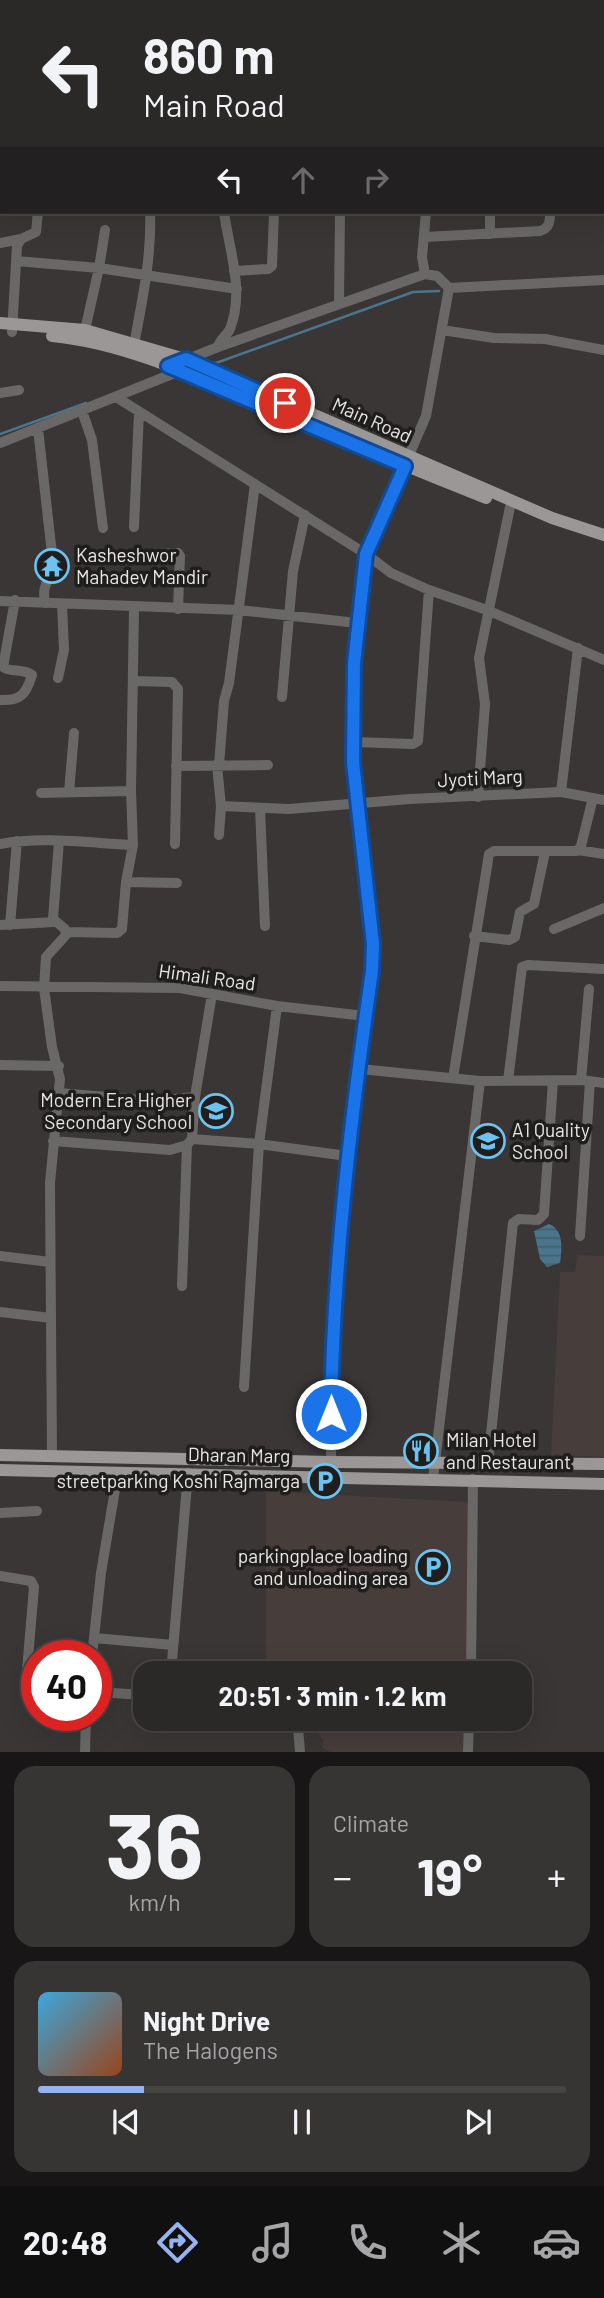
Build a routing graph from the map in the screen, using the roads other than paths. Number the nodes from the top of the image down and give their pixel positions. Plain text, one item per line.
1 (38, 214) edge
2 (150, 214) edge
3 (224, 214) edge
4 (274, 214) edge
5 (340, 214) edge
6 (426, 214) edge
7 (490, 214) edge
8 (550, 214) edge
9 (105, 230) dead end
10 (490, 234) junction
11 (424, 237) junction
12 (21, 239) junction
13 (0, 243) edge
14 (16, 261) junction
15 (99, 268) junction
16 (234, 271) junction
17 (425, 274) junction
18 (147, 275) junction
19 (604, 280) edge
20 (449, 288) junction
21 (237, 289) junction
22 (339, 304) junction
23 (6, 327) edge
24 (85, 330) junction
25 (442, 330) junction
26 (218, 347) junction
27 (133, 350) junction
28 (604, 350) edge
29 (184, 365) junction
30 (19, 390) dead end
31 (0, 394) edge
32 (116, 397) junction
33 (82, 411) junction
34 (139, 412) junction
35 (38, 429) junction
36 (0, 443) edge
37 (407, 461) junction
38 (255, 484) junction
39 (510, 507) junction
40 (305, 516) junction
41 (134, 527) dead end
42 (103, 528) dead end
43 (604, 536) edge
44 (604, 544) edge
45 (366, 554) junction
46 (99, 556) dead end
47 (429, 590) junction
48 (0, 599) edge
49 (15, 600) junction
50 (45, 603) junction
51 (62, 604) junction
52 (134, 608) junction
53 (178, 609) junction
54 (239, 610) junction
55 (487, 610) junction
56 (288, 616) junction
57 (357, 623) junction
58 (578, 648) junction
59 (604, 660) edge
60 (58, 678) dead end
61 (133, 681) junction
62 (282, 697) dead end
63 (0, 700) edge
64 (74, 733) dead end
65 (353, 742) junction
66 (218, 765) junction
67 (268, 765) dead end
68 (176, 766) junction
69 (131, 791) junction
70 (69, 792) junction
71 (561, 792) junction
72 (41, 793) dead end
73 (478, 797) junction
74 (598, 799) edge
75 (357, 805) junction
76 (221, 806) junction
77 (260, 808) junction
78 (219, 835) dead end
79 (17, 841) junction
80 (59, 841) junction
81 (0, 844) edge
82 (175, 844) dead end
83 (133, 845) junction
84 (578, 850) junction
85 (545, 852) junction
86 (604, 854) edge
87 (126, 882) junction
88 (177, 883) dead end
89 (604, 908) edge
90 (54, 922) junction
91 (5, 925) edge
92 (265, 926) dead end
93 (554, 929) dead end
94 (66, 932) junction
95 (474, 936) junction
96 (604, 969) edge
97 (0, 986) edge
98 (44, 988) junction
99 (589, 989) dead end
100 (212, 994) junction
101 (277, 1006) junction
102 (365, 1016) junction
103 (0, 1065) edge
104 (58, 1066) junction
105 (360, 1069) junction
106 (453, 1078) junction
107 (480, 1081) junction
108 (508, 1081) junction
109 (552, 1081) junction
110 (586, 1081) junction
111 (604, 1083) edge
112 (59, 1093) junction
113 (195, 1097) junction
114 (53, 1141) junction
115 (190, 1142) junction
116 (259, 1144) junction
117 (348, 1156) junction
118 (580, 1236) dead end
119 (0, 1256) edge
120 (50, 1262) junction
121 (181, 1286) dead end
122 (0, 1312) edge
123 (51, 1318) junction
124 (244, 1387) dead end
125 (0, 1455) edge
126 (52, 1456) junction
127 (331, 1462) junction
128 (435, 1463) junction
129 (488, 1463) junction
130 (604, 1464) edge
131 (0, 1469) edge
132 (118, 1472) junction
133 (188, 1473) junction
134 (433, 1479) junction
135 (473, 1479) junction
136 (604, 1484) edge
137 (37, 1511) dead end
138 (0, 1513) edge
139 (0, 1576) edge
140 (94, 1638) joint
141 (30, 1640) edge
142 (173, 1646) junction
143 (172, 1661) edge
144 (471, 1661) edge
145 (112, 1693) edge
146 (133, 1694) edge
147 (86, 1731) edge
148 (299, 1731) edge
149 (469, 1731) edge
150 (85, 1752) edge
151 (300, 1752) edge
152 (468, 1752) edge

1 - 12 street
2 - 18 street
3 - 16 street
4 - 16 street
5 - 22 street
6 - 11 street
7 - 10 street
8 - 10 street
9 - 15 street
10 - 11 street
11 - 17 street
12 - 13 street
12 - 14 street
14 - 15 street
14 - 23 street
15 - 18 street
15 - 24 street
16 - 21 street
17 - 20 street
17 - 22 street
18 - 21 street
18 - 27 street
19 - 20 street
20 - 25 street
21 - 26 street
22 - 26 street
23 - 24 main road, Main Road
23 - 27 main road, Main Road
24 - 27 main road, Main Road
25 - 28 street
25 - 37 street
26 - 29 street
27 - 29 main road, Main Road
27 - 29 main road, Main Road
29 - 32 street
29 - 37 main road, Main Road
30 - 31 street
32 - 33 street
32 - 34 street
33 - 35 street
33 - 42 street
34 - 38 street
34 - 41 street
35 - 36 street
35 - 50 street
37 - 39 main road, Main Road
37 - 43 main road, Main Road
37 - 45 street
38 - 40 street
38 - 54 street
39 - 44 main road, Main Road
39 - 55 street
40 - 45 street
40 - 56 street
45 - 47 street
45 - 57 street
46 - 53 street
47 - 55 street
47 - 65 street
48 - 49 street
49 - 50 street
49 - 63 street
50 - 51 street
51 - 52 street
51 - 60 street
52 - 53 street
52 - 61 street
53 - 54 street
54 - 56 street
54 - 66 street
55 - 58 street
55 - 73 street
56 - 57 street
56 - 62 street
57 - 65 street
58 - 59 street
58 - 71 street
61 - 68 street
61 - 69 street
64 - 70 street
65 - 75 street
66 - 67 street
66 - 68 street
66 - 76 street
68 - 82 street
69 - 70 street
69 - 83 street
70 - 72 street
71 - 73 street, Jyoti Marg
71 - 74 street, Jyoti Marg
73 - 75 street, Jyoti Marg
74 - 84 street
75 - 77 street, Jyoti Marg
75 - 102 street
76 - 77 street, Jyoti Marg
76 - 78 street
77 - 92 street
79 - 80 street
79 - 81 street
79 - 91 street
80 - 83 street
80 - 90 street
83 - 87 street
84 - 85 street
84 - 86 street
85 - 95 street
85 - 95 street
87 - 88 street
87 - 94 street
89 - 93 street
90 - 91 street
90 - 94 street
94 - 98 street
95 - 106 street
96 - 108 street
97 - 98 street, Himali Road
98 - 100 street, Himali Road
98 - 104 street
99 - 110 street
100 - 101 street, Himali Road
100 - 113 street
101 - 102 street, Himali Road
101 - 116 street
102 - 105 street
103 - 104 street
104 - 112 street
105 - 106 street
105 - 117 street
106 - 107 street
107 - 108 street
107 - 128 street
108 - 109 street
109 - 110 street
109 - 129 street
110 - 111 street
110 - 118 street
112 - 113 street
112 - 114 street
113 - 115 street
114 - 115 street
114 - 120 street
115 - 116 street
115 - 121 street
116 - 117 street
116 - 124 street
117 - 127 street
119 - 120 street
120 - 123 street
122 - 123 street
123 - 126 street
125 - 126 main road, Dharan Marg
126 - 127 main road, Dharan Marg
127 - 128 main road, Dharan Marg
128 - 129 main road, Dharan Marg
128 - 134 street
129 - 130 main road, Dharan Marg
131 - 132 main road, Dharan Marg
132 - 133 main road, Dharan Marg
132 - 140 street
133 - 134 main road, Dharan Marg
133 - 142 street
134 - 135 main road, Dharan Marg
135 - 136 main road, Dharan Marg
135 - 144 street
137 - 138 street
139 - 141 street
140 - 142 street
142 - 143 street
145 - 146 street
147 - 150 street
148 - 151 street
149 - 152 street

